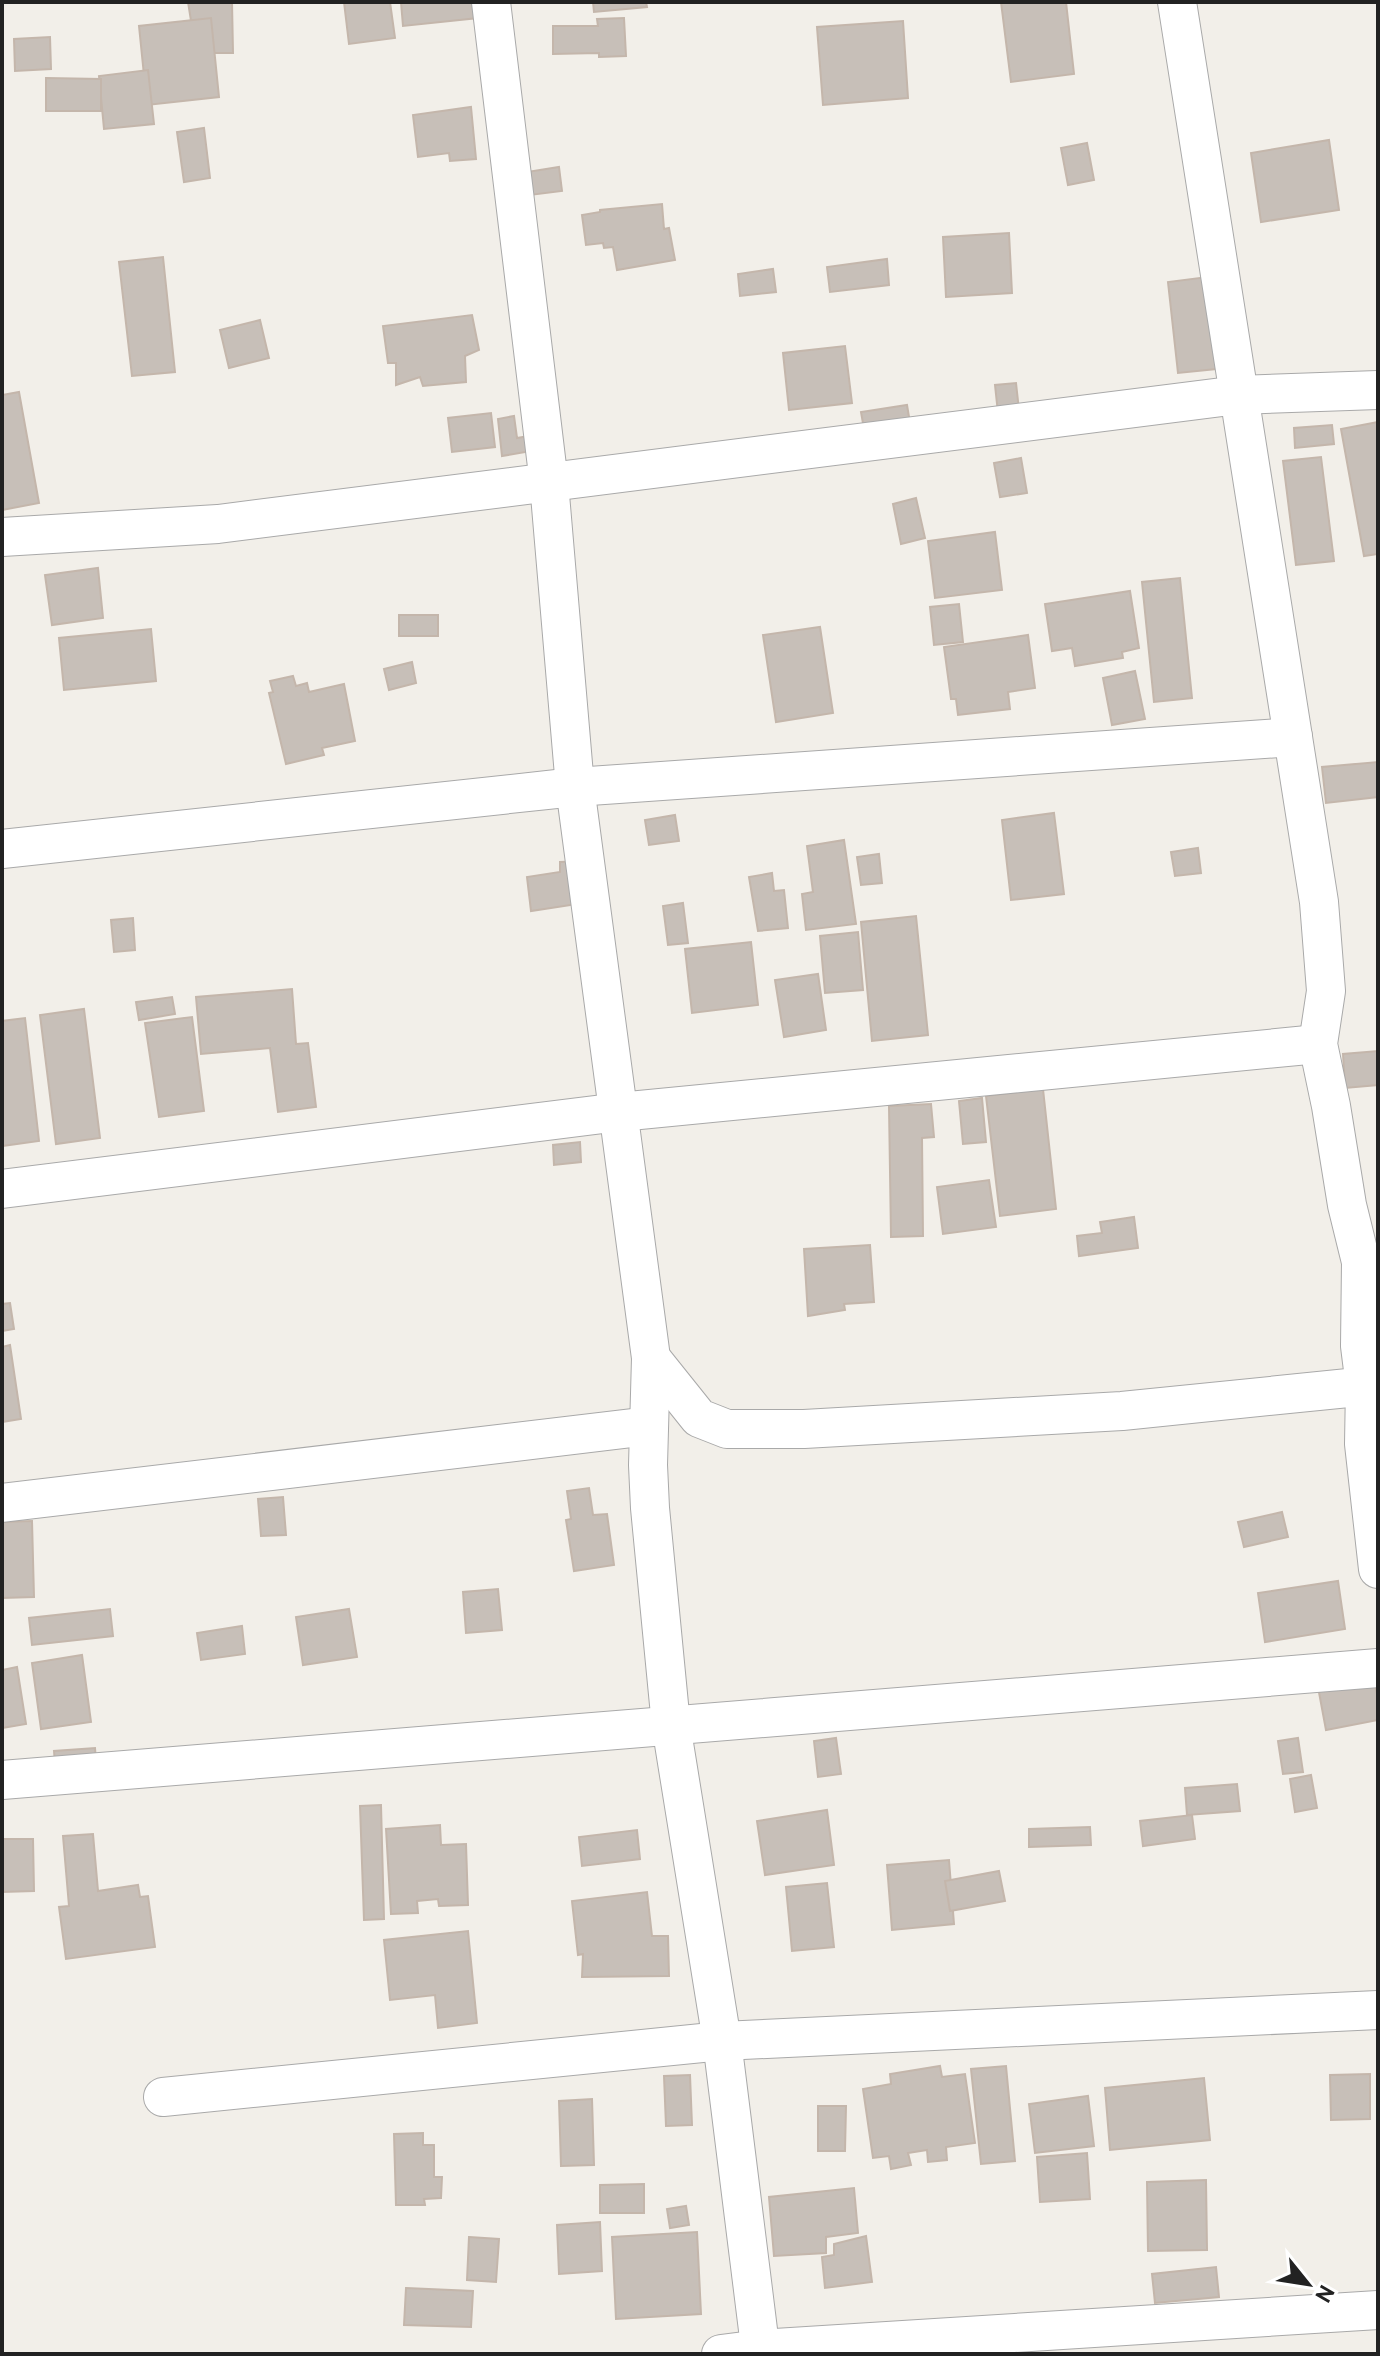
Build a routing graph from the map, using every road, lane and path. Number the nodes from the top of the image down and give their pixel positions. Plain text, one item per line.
1 (491, 2) edge
2 (1177, 2) edge
3 (1378, 390) edge
4 (1238, 395) junction
5 (549, 483) junction
6 (2, 537) edge
7 (1293, 737) junction
8 (575, 787) junction
9 (2, 849) edge
10 (1318, 1044) junction
11 (619, 1112) junction
12 (2, 1189) edge
13 (651, 1358) junction
14 (1371, 1386) edge
15 (649, 1426) junction
16 (2, 1503) edge
17 (1378, 1569) edge
18 (1378, 1668) edge
19 (671, 1725) junction
20 (2, 1780) edge
21 (1378, 2010) edge
22 (722, 2041) junction
23 (163, 2097) dead end
24 (1378, 2310) edge
25 (760, 2351) edge
26 (721, 2354) edge

1 - 5 street
2 - 4 street
3 - 4 street
4 - 5 street
4 - 7 street
5 - 6 street
5 - 8 street
7 - 8 street
7 - 10 street
8 - 9 street
8 - 11 street
10 - 11 street
10 - 14 street
11 - 12 street
11 - 13 street
13 - 14 street
13 - 15 street
14 - 17 street
15 - 16 street
15 - 19 street
18 - 19 street
19 - 20 street
19 - 22 street
21 - 22 street
22 - 23 street
22 - 25 street
24 - 25 street
25 - 26 street

